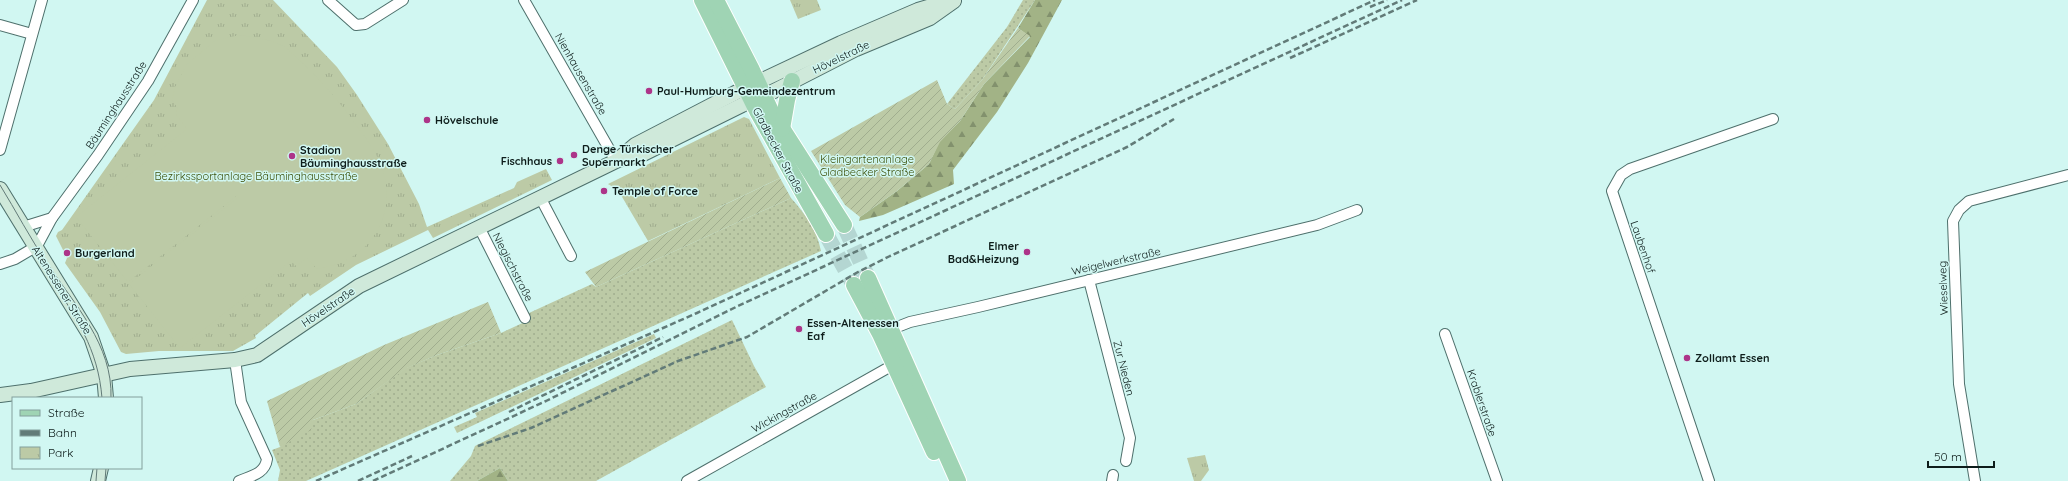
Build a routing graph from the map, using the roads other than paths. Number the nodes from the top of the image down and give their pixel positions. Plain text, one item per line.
1 (42, 0) edge
2 (192, 0) edge
3 (328, 0) edge
4 (402, 0) edge
5 (524, 0) edge
6 (702, 0) edge
7 (716, 0) edge
8 (951, 0) edge
9 (956, 0) edge
10 (0, 25) edge
11 (32, 34) junction
12 (792, 81) junction
13 (755, 92) junction
14 (1773, 118) dead end
15 (782, 129) junction
16 (0, 150) edge
17 (616, 161) junction
18 (2068, 175) edge
19 (0, 189) edge
20 (540, 197) junction
21 (1357, 210) dead end
22 (52, 218) junction
23 (844, 225) tunnel mouth
24 (23, 227) junction
25 (479, 227) junction
26 (826, 234) tunnel mouth
27 (35, 248) junction
28 (571, 256) dead end
29 (0, 264) edge
30 (1089, 280) junction
31 (861, 281) tunnel mouth
32 (525, 318) dead end
33 (886, 332) junction
34 (1445, 334) dead end
35 (235, 360) junction
36 (893, 365) junction
37 (104, 375) junction
38 (0, 396) edge
39 (106, 397) edge
40 (1126, 461) dead end
41 (101, 469) edge
42 (101, 469) edge
43 (98, 481) edge
44 (102, 481) edge
45 (239, 481) edge
46 (687, 481) edge
47 (948, 481) edge
48 (958, 481) edge
49 (1497, 481) edge
50 (1709, 481) edge
51 (1975, 481) edge

1 - 11 street
2 - 22 street, Bäuminghausstraße
3 - 4 street
5 - 17 street, Nienhausenstraße
6 - 13 main road, Gladbecker Straße
7 - 13 main road, Gladbecker Straße
8 - 13 main road, Hövelstraße
9 - 12 main road, Hövelstraße
10 - 11 street
11 - 16 street
12 - 13 main road, Hövelstraße
12 - 15 main road
13 - 15 main road, Gladbecker Straße
13 - 17 main road, Hövelstraße
13 - 26 main road, Gladbecker Straße
14 - 50 street, Laubenhof
15 - 23 main road, Gladbecker Straße
17 - 20 main road, Hövelstraße
18 - 51 street, Wieselweg
19 - 24 main road, Altenessener Straße
20 - 25 main road, Hövelstraße
20 - 28 street
21 - 30 street, Weigelwerkstraße
22 - 24 street
22 - 27 street, Bäuminghausstraße
24 - 27 main road, Altenessener Straße
25 - 32 street, Niegischstraße
25 - 35 main road, Hövelstraße
27 - 29 street, Bäuminghausstraße
27 - 37 main road, Altenessener Straße
30 - 33 street, Weigelwerkstraße
30 - 40 street, Zur Nieden
31 - 33 main road
33 - 36 main road
33 - 48 main road
34 - 49 street, Krablerstraße
35 - 37 main road, Hövelstraße
35 - 45 street
36 - 46 street, Wickingstraße
36 - 47 main road
37 - 38 main road, Hövelstraße
37 - 39 main road, Altenessener Straße
41 - 43 main road
42 - 44 main road

